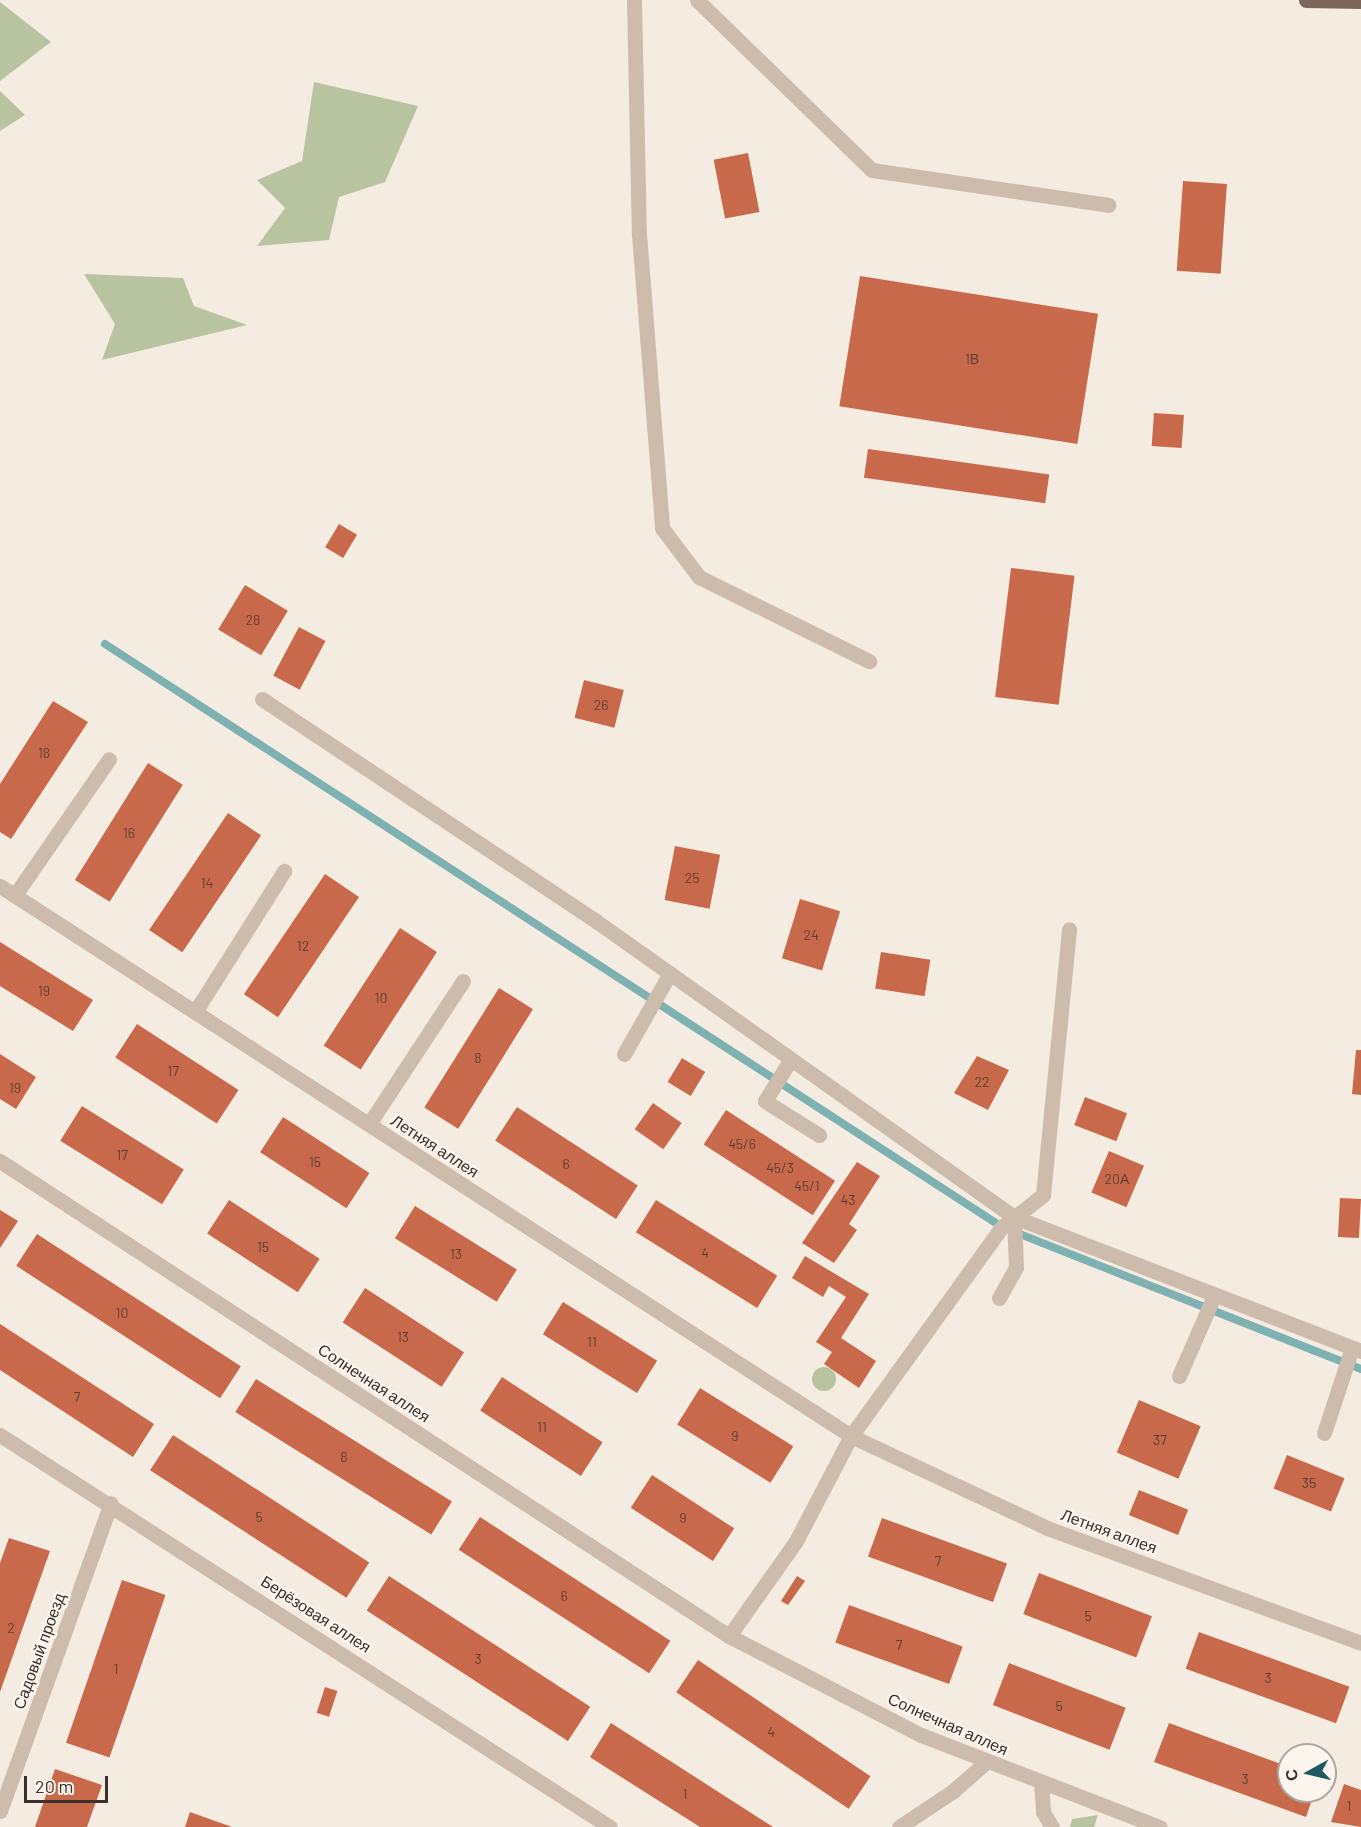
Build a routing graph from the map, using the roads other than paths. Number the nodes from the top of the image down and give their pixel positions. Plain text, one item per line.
1 (634, 0) edge
2 (697, 0) edge
3 (1306, 0) edge
4 (1361, 1) edge
5 (1108, 205) dead end
6 (869, 662) dead end
7 (262, 699) dead end
8 (109, 759) dead end
9 (284, 872) dead end
10 (0, 886) edge
11 (15, 895) junction
12 (1069, 928) dead end
13 (670, 974) junction
14 (463, 981) dead end
15 (195, 1012) junction
16 (624, 1054) dead end
17 (790, 1059) junction
18 (369, 1124) junction
19 (819, 1135) dead end
20 (0, 1161) edge
21 (1014, 1217) junction
22 (1214, 1296) junction
23 (999, 1298) dead end
24 (1356, 1349) edge
25 (1179, 1376) dead end
26 (1324, 1432) dead end
27 (0, 1435) edge
28 (851, 1436) junction
29 (111, 1503) junction
30 (729, 1636) junction
31 (1361, 1643) edge
32 (985, 1763) junction
33 (1041, 1782) junction
34 (0, 1811) edge
35 (610, 1827) edge
36 (899, 1827) edge
37 (1052, 1827) edge
38 (1160, 1827) edge

1 - 6 street
2 - 5 street
3 - 4 main road
7 - 13 street
8 - 11 street
9 - 15 street
10 - 11 street, Летняя аллея
11 - 15 street, Летняя аллея
12 - 21 street
13 - 16 street
13 - 17 street
14 - 18 street
15 - 18 street, Летняя аллея
17 - 19 street
17 - 21 street
18 - 28 street, Летняя аллея
20 - 30 street, Солнечная аллея
21 - 22 street
21 - 23 street
21 - 28 street
22 - 24 street
22 - 25 street
24 - 26 street
27 - 29 street, Берёзовая аллея
28 - 30 street
28 - 31 street, Летняя аллея
29 - 34 street, Садовый проезд
29 - 35 street, Берёзовая аллея
30 - 32 street, Солнечная аллея
32 - 33 street, Солнечная аллея
32 - 36 street
33 - 37 street
33 - 38 street, Солнечная аллея

